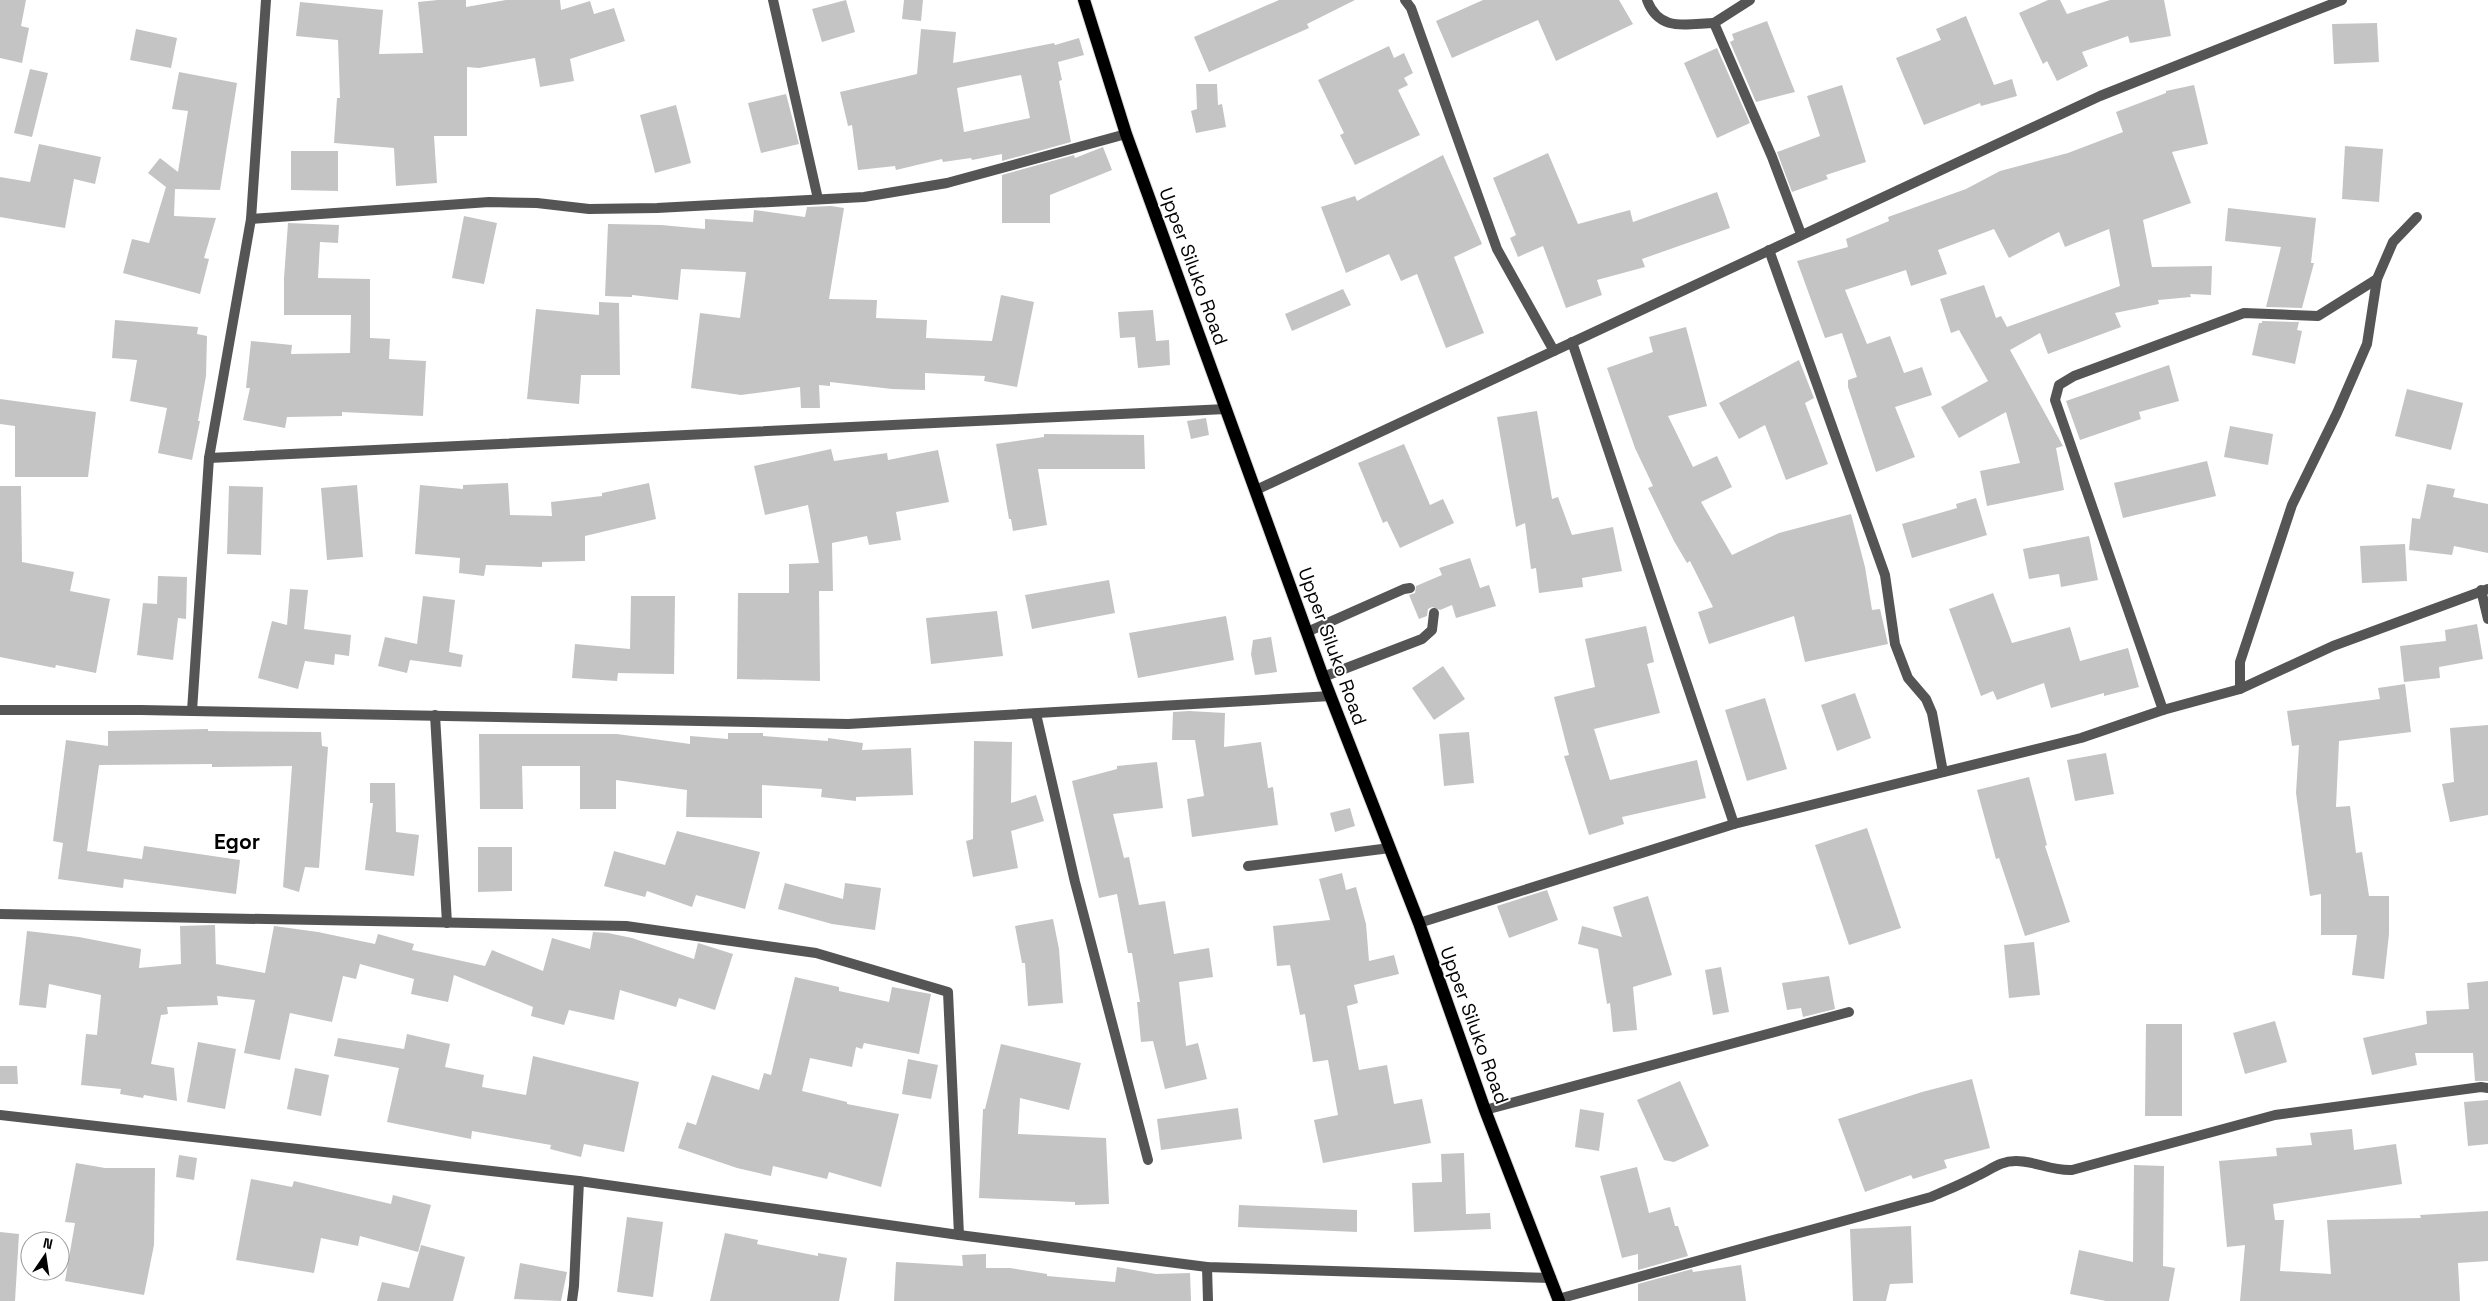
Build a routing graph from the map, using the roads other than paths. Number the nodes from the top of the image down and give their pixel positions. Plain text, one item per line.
1 (266, 0) edge
2 (773, 0) edge
3 (1084, 0) edge
4 (1405, 0) edge
5 (1647, 0) edge
6 (1750, 0) edge
7 (2342, 0) edge
8 (1714, 23) junction
9 (1126, 134) junction
10 (818, 199) junction
11 (2417, 217) dead end
12 (251, 219) junction
13 (1801, 234) junction
14 (1769, 250) junction
15 (2377, 279) junction
16 (1572, 342) junction
17 (1554, 351) junction
18 (1226, 409) junction
19 (209, 458) junction
20 (1256, 490) junction
21 (1410, 588) dead end
22 (2485, 590) edge
23 (1434, 613) dead end
24 (2488, 619) edge
25 (1307, 632) junction
26 (1324, 677) junction
27 (2240, 689) junction
28 (1331, 696) junction
29 (0, 710) edge
30 (2163, 710) junction
31 (192, 711) junction
32 (1036, 714) junction
33 (435, 715) junction
34 (1943, 772) junction
35 (1734, 824) junction
36 (1390, 848) junction
37 (1248, 866) dead end
38 (0, 914) edge
39 (447, 922) junction
40 (1419, 923) junction
41 (1849, 1012) dead end
42 (2488, 1088) edge
43 (1485, 1110) junction
44 (0, 1115) edge
45 (1148, 1160) dead end
46 (579, 1182) junction
47 (959, 1235) junction
48 (1208, 1267) junction
49 (1551, 1278) junction
50 (1558, 1300) edge
51 (572, 1301) edge
52 (1208, 1301) edge

1 - 12 street
2 - 10 street
3 - 9 main road, Upper Siluko Road
4 - 17 street
5 - 8 street
6 - 8 street
7 - 13 street
8 - 13 street
9 - 10 street
9 - 18 main road, Upper Siluko Road
10 - 12 street
11 - 15 street
12 - 19 street
13 - 14 street
14 - 16 street
14 - 34 street
15 - 27 street
15 - 30 street
16 - 17 street
16 - 35 street
17 - 20 street
18 - 19 street
18 - 20 main road, Upper Siluko Road
19 - 31 street
20 - 25 main road, Upper Siluko Road
21 - 25 street
22 - 24 street
22 - 27 street
23 - 26 street
25 - 26 main road, Upper Siluko Road
26 - 28 main road, Upper Siluko Road
27 - 30 street
28 - 32 street
28 - 36 main road, Upper Siluko Road
29 - 31 street
30 - 34 street
31 - 33 street
32 - 33 street
32 - 45 street
33 - 39 street
34 - 35 street
35 - 40 street
36 - 37 street
36 - 40 main road, Upper Siluko Road
38 - 39 street
39 - 47 street
40 - 43 main road, Upper Siluko Road
41 - 43 street
42 - 50 street
43 - 49 main road, Upper Siluko Road
44 - 46 street
46 - 47 street
46 - 51 street
47 - 48 street
48 - 49 street
48 - 52 street
49 - 50 main road, Upper Siluko Road

